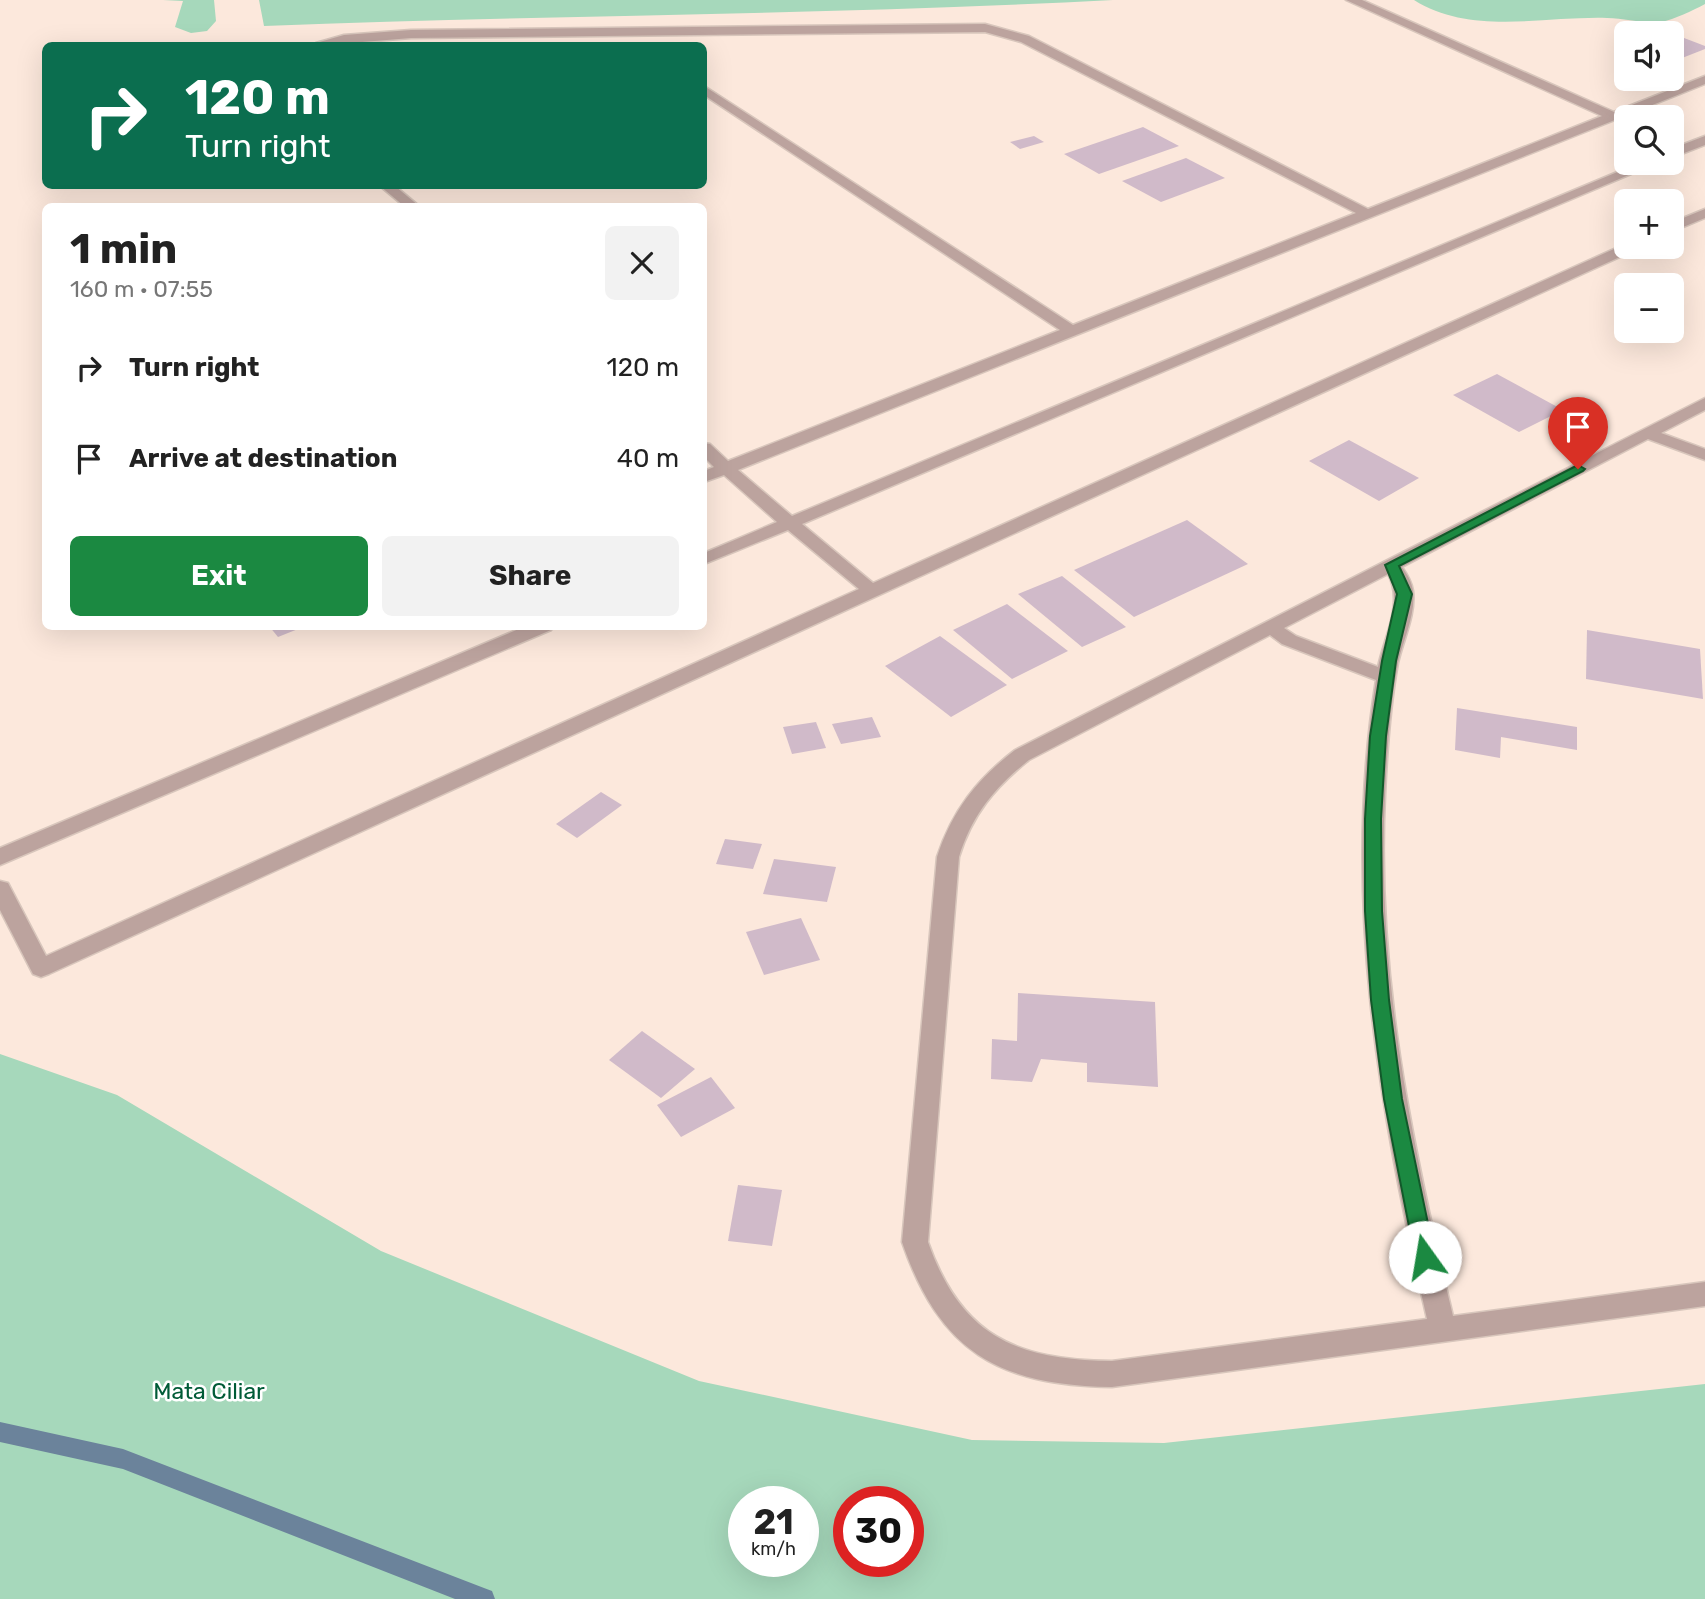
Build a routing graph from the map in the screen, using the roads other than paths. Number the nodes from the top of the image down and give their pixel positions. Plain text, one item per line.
1 (1352, 0) edge
2 (624, 31) junction
3 (334, 42) edge
4 (629, 42) edge
5 (1705, 80) edge
6 (707, 92) edge
7 (1613, 116) junction
8 (1705, 140) edge
9 (1684, 149) edge
10 (1621, 175) edge
11 (391, 189) edge
12 (408, 203) edge
13 (1705, 213) edge
14 (1368, 214) junction
15 (1684, 222) edge
16 (1614, 254) edge
17 (1071, 331) junction
18 (1705, 403) edge
19 (1648, 433) junction
20 (707, 450) edge
21 (1705, 455) edge
22 (727, 467) junction
23 (707, 476) edge
24 (790, 522) junction
25 (707, 558) edge
26 (1392, 565) junction
27 (872, 591) junction
28 (1271, 627) junction
29 (535, 630) edge
30 (1386, 677) junction
31 (0, 857) edge
32 (0, 889) edge
33 (1705, 1294) edge
34 (1443, 1330) junction

1 - 7 street
2 - 3 street
2 - 4 street
2 - 14 street
5 - 7 street
6 - 17 street
7 - 14 street
8 - 9 street
10 - 24 street
11 - 12 street
13 - 15 street
14 - 17 street
16 - 27 street
17 - 22 street
18 - 19 street
19 - 21 street
19 - 26 street
20 - 22 street
22 - 23 street
22 - 24 street
24 - 25 street
24 - 27 street
26 - 28 street
26 - 30 street
27 - 32 street
28 - 30 street
28 - 34 street
29 - 31 street
30 - 34 street
33 - 34 street

